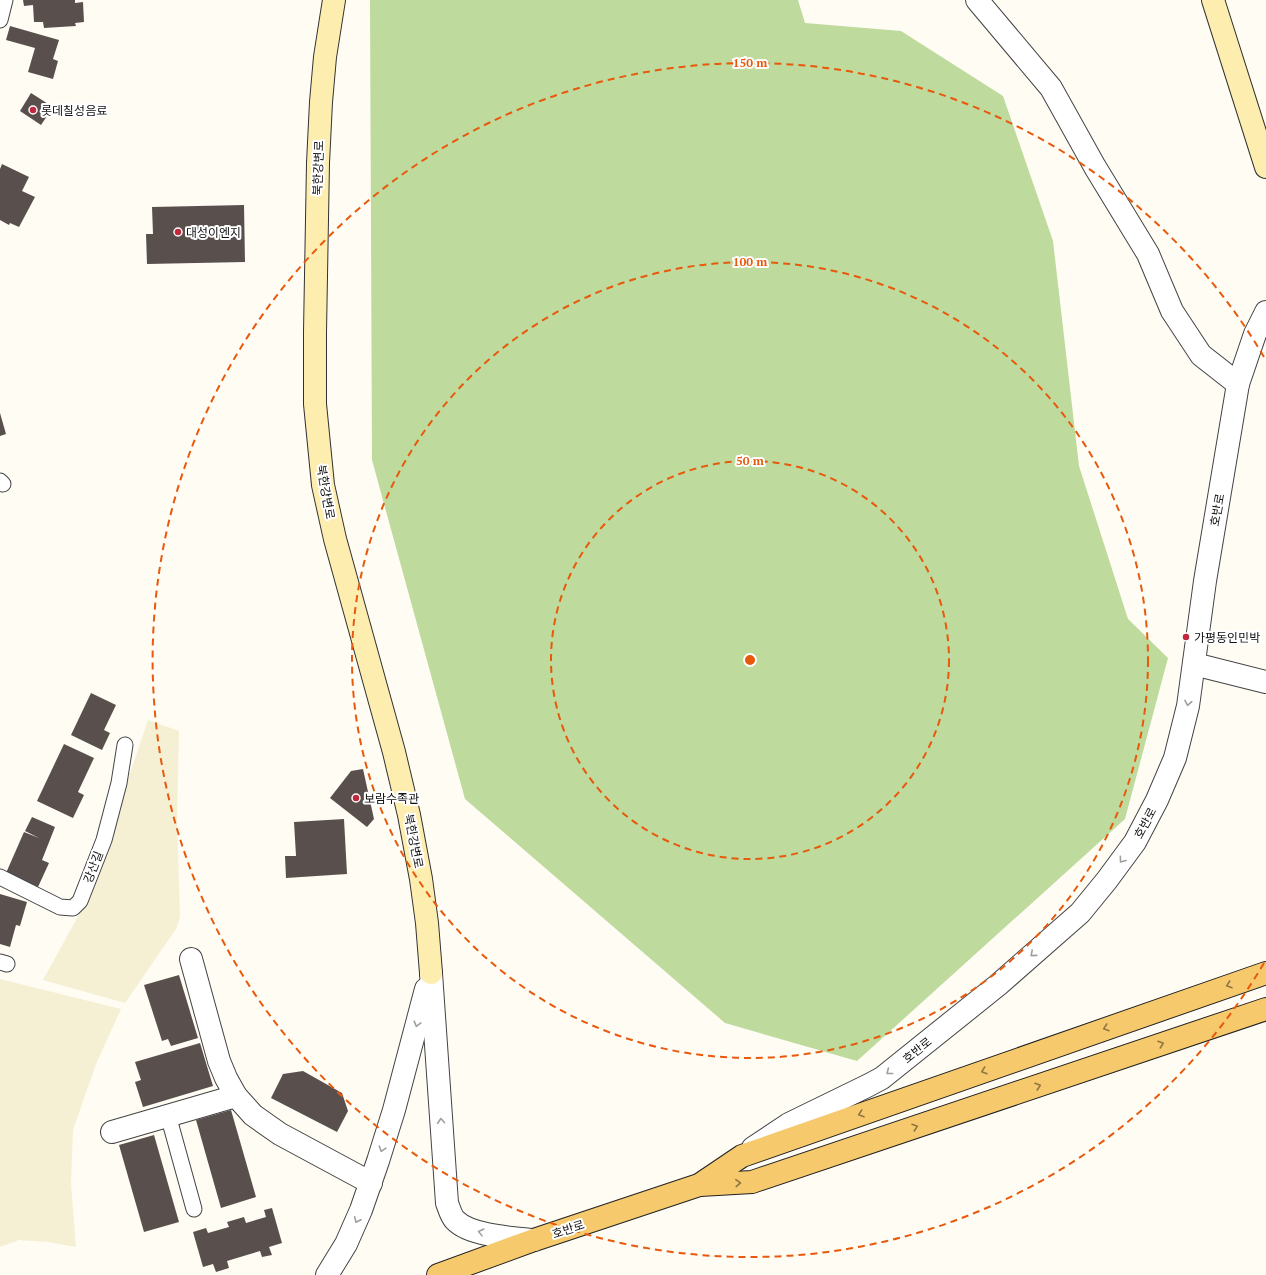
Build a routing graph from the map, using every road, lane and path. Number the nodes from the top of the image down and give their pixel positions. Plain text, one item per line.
1 (5, 0) edge
2 (334, 0) edge
3 (977, 0) edge
4 (1213, 0) edge
5 (0, 20) edge
6 (1266, 167) edge
7 (1266, 312) edge
8 (1238, 384) junction
9 (1194, 664) junction
10 (1266, 682) edge
11 (125, 745) dead end
12 (0, 877) edge
13 (191, 959) dead end
14 (431, 973) junction
15 (1266, 973) edge
16 (1266, 1009) edge
17 (236, 1096) junction
18 (168, 1116) junction
19 (112, 1132) dead end
20 (742, 1156) junction
21 (371, 1183) junction
22 (699, 1185) junction
23 (194, 1209) dead end
24 (534, 1240) junction
25 (326, 1275) edge
26 (438, 1275) edge

1 - 5 lane
2 - 14 main road, 북한강변로
3 - 8 street
4 - 6 main road
7 - 8 street, 호반로
8 - 9 street, 호반로
9 - 10 street
9 -> 20 street, 호반로
11 - 12 lane, 강산길
13 - 17 street
14 -> 21 street
24 -> 14 street
15 -> 20 main road, 호반로
22 -> 16 main road, 호반로
17 - 18 street
17 - 21 street
18 - 19 street
18 - 23 lane
20 - 22 main road, 호반로
21 -> 25 street
22 - 24 main road, 호반로
24 - 26 main road, 호반로

